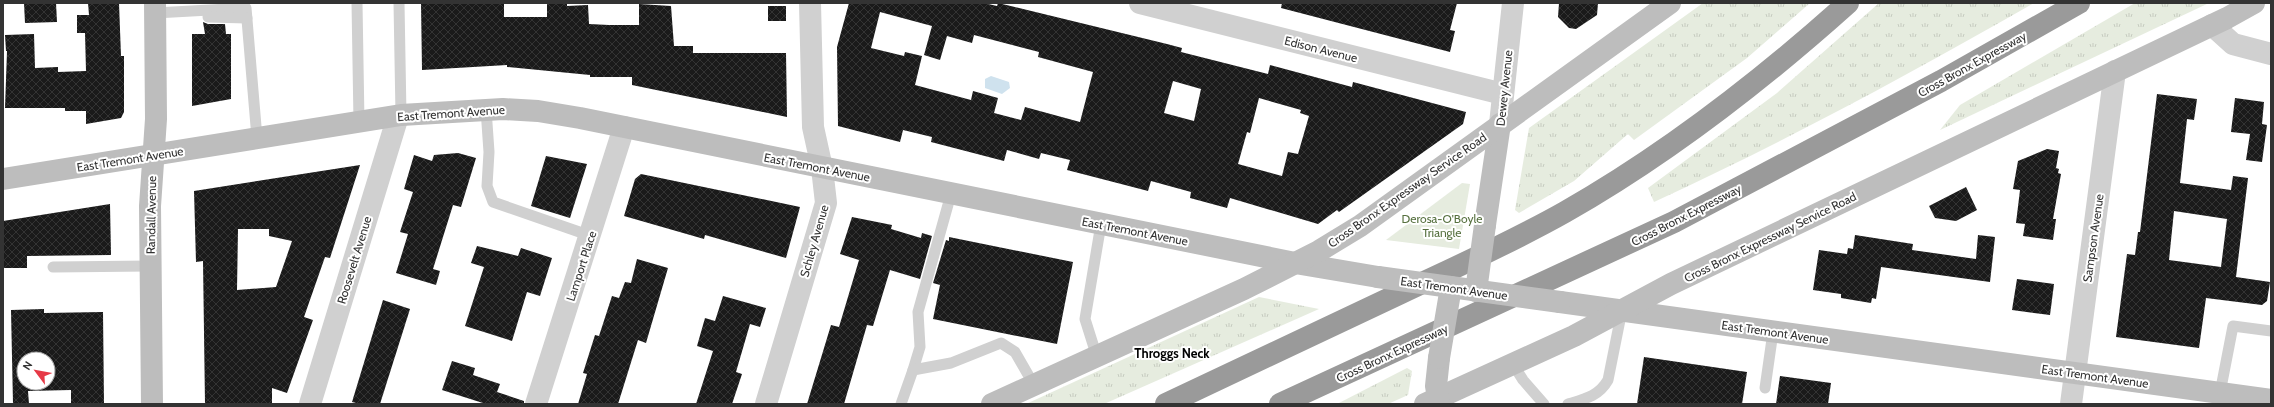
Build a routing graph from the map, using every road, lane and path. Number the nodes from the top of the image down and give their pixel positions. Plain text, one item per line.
1 (357, 3) edge
2 (399, 3) edge
3 (810, 3) edge
4 (1140, 3) edge
5 (1513, 3) edge
6 (1670, 3) edge
7 (1848, 3) edge
8 (2079, 3) edge
9 (2254, 3) edge
10 (155, 8) edge
11 (2212, 25) junction
12 (2271, 54) edge
13 (2115, 71) junction
14 (1503, 94) junction
15 (486, 109) junction
16 (400, 115) junction
17 (359, 122) junction
18 (1500, 124) junction
19 (624, 127) junction
20 (257, 138) junction
21 (153, 155) junction
22 (822, 168) junction
23 (3, 179) edge
24 (951, 194) junction
25 (1101, 224) junction
26 (591, 236) junction
27 (1295, 263) junction
28 (150, 266) junction
29 (53, 267) dead end
30 (1451, 287) junction
31 (1476, 291) junction
32 (1622, 310) junction
33 (1773, 332) junction
34 (2271, 332) edge
35 (1097, 357) junction
36 (1514, 364) junction
37 (913, 370) junction
38 (2075, 374) junction
39 (1034, 385) junction
40 (1765, 388) dead end
41 (2220, 393) junction
42 (2271, 400) edge
43 (1434, 402) edge
44 (152, 404) edge
45 (310, 404) edge
46 (536, 404) edge
47 (766, 404) edge
48 (901, 404) edge
49 (992, 404) edge
50 (1166, 404) edge
51 (1280, 404) edge
52 (1544, 404) edge
53 (1568, 404) edge
54 (2071, 404) edge

1 - 17 lane
2 - 16 lane
3 - 22 street, Schley Avenue
4 - 14 street, Edison Avenue
5 - 14 street, Dewey Avenue
6 - 18 main road, Cross Bronx Expressway Service Road
7 - 50 highway
8 - 51 highway, Cross Bronx Expressway
9 - 11 main road, Cross Bronx Expressway Service Road
10 - 20 lane
10 - 21 main road, Randall Avenue
11 - 12 street
11 - 13 main road, Cross Bronx Expressway Service Road
13 - 32 main road, Cross Bronx Expressway Service Road
13 - 38 street, Sampson Avenue
14 - 18 street, Dewey Avenue
15 - 16 main road, East Tremont Avenue
15 - 19 main road, East Tremont Avenue
15 - 26 lane
16 - 17 main road, East Tremont Avenue
16 - 45 street, Roosevelt Avenue
17 - 20 main road, East Tremont Avenue
18 - 27 main road, Cross Bronx Expressway Service Road
18 - 31 main road, Dewey Avenue, bridge
19 - 22 main road, East Tremont Avenue
19 - 26 street, Lamport Place
20 - 21 main road, East Tremont Avenue
21 - 23 main road, East Tremont Avenue
21 - 28 main road, Randall Avenue
22 - 24 main road, East Tremont Avenue
22 - 47 street, Schley Avenue
24 - 25 main road, East Tremont Avenue
24 - 37 lane
25 - 27 main road, East Tremont Avenue
25 - 35 lane
26 - 46 street, Lamport Place
27 - 30 main road, East Tremont Avenue, bridge
27 - 35 main road, Cross Bronx Expressway Service Road
28 - 29 lane
28 - 44 main road, Randall Avenue
30 - 31 main road, East Tremont Avenue, bridge
30 - 43 main road, bridge
31 - 32 main road, East Tremont Avenue, bridge
32 - 33 main road, East Tremont Avenue
32 - 36 main road, Cross Bronx Expressway Service Road
32 - 53 lane
33 - 38 main road, East Tremont Avenue
33 - 40 lane
34 - 41 lane
35 - 39 main road, Cross Bronx Expressway Service Road
36 - 43 main road, Cross Bronx Expressway Service Road
36 - 52 lane
37 - 39 lane
37 - 48 lane
38 - 41 main road, East Tremont Avenue
38 - 54 street, Sampson Avenue
39 - 49 main road, Cross Bronx Expressway Service Road
41 - 42 main road, East Tremont Avenue

